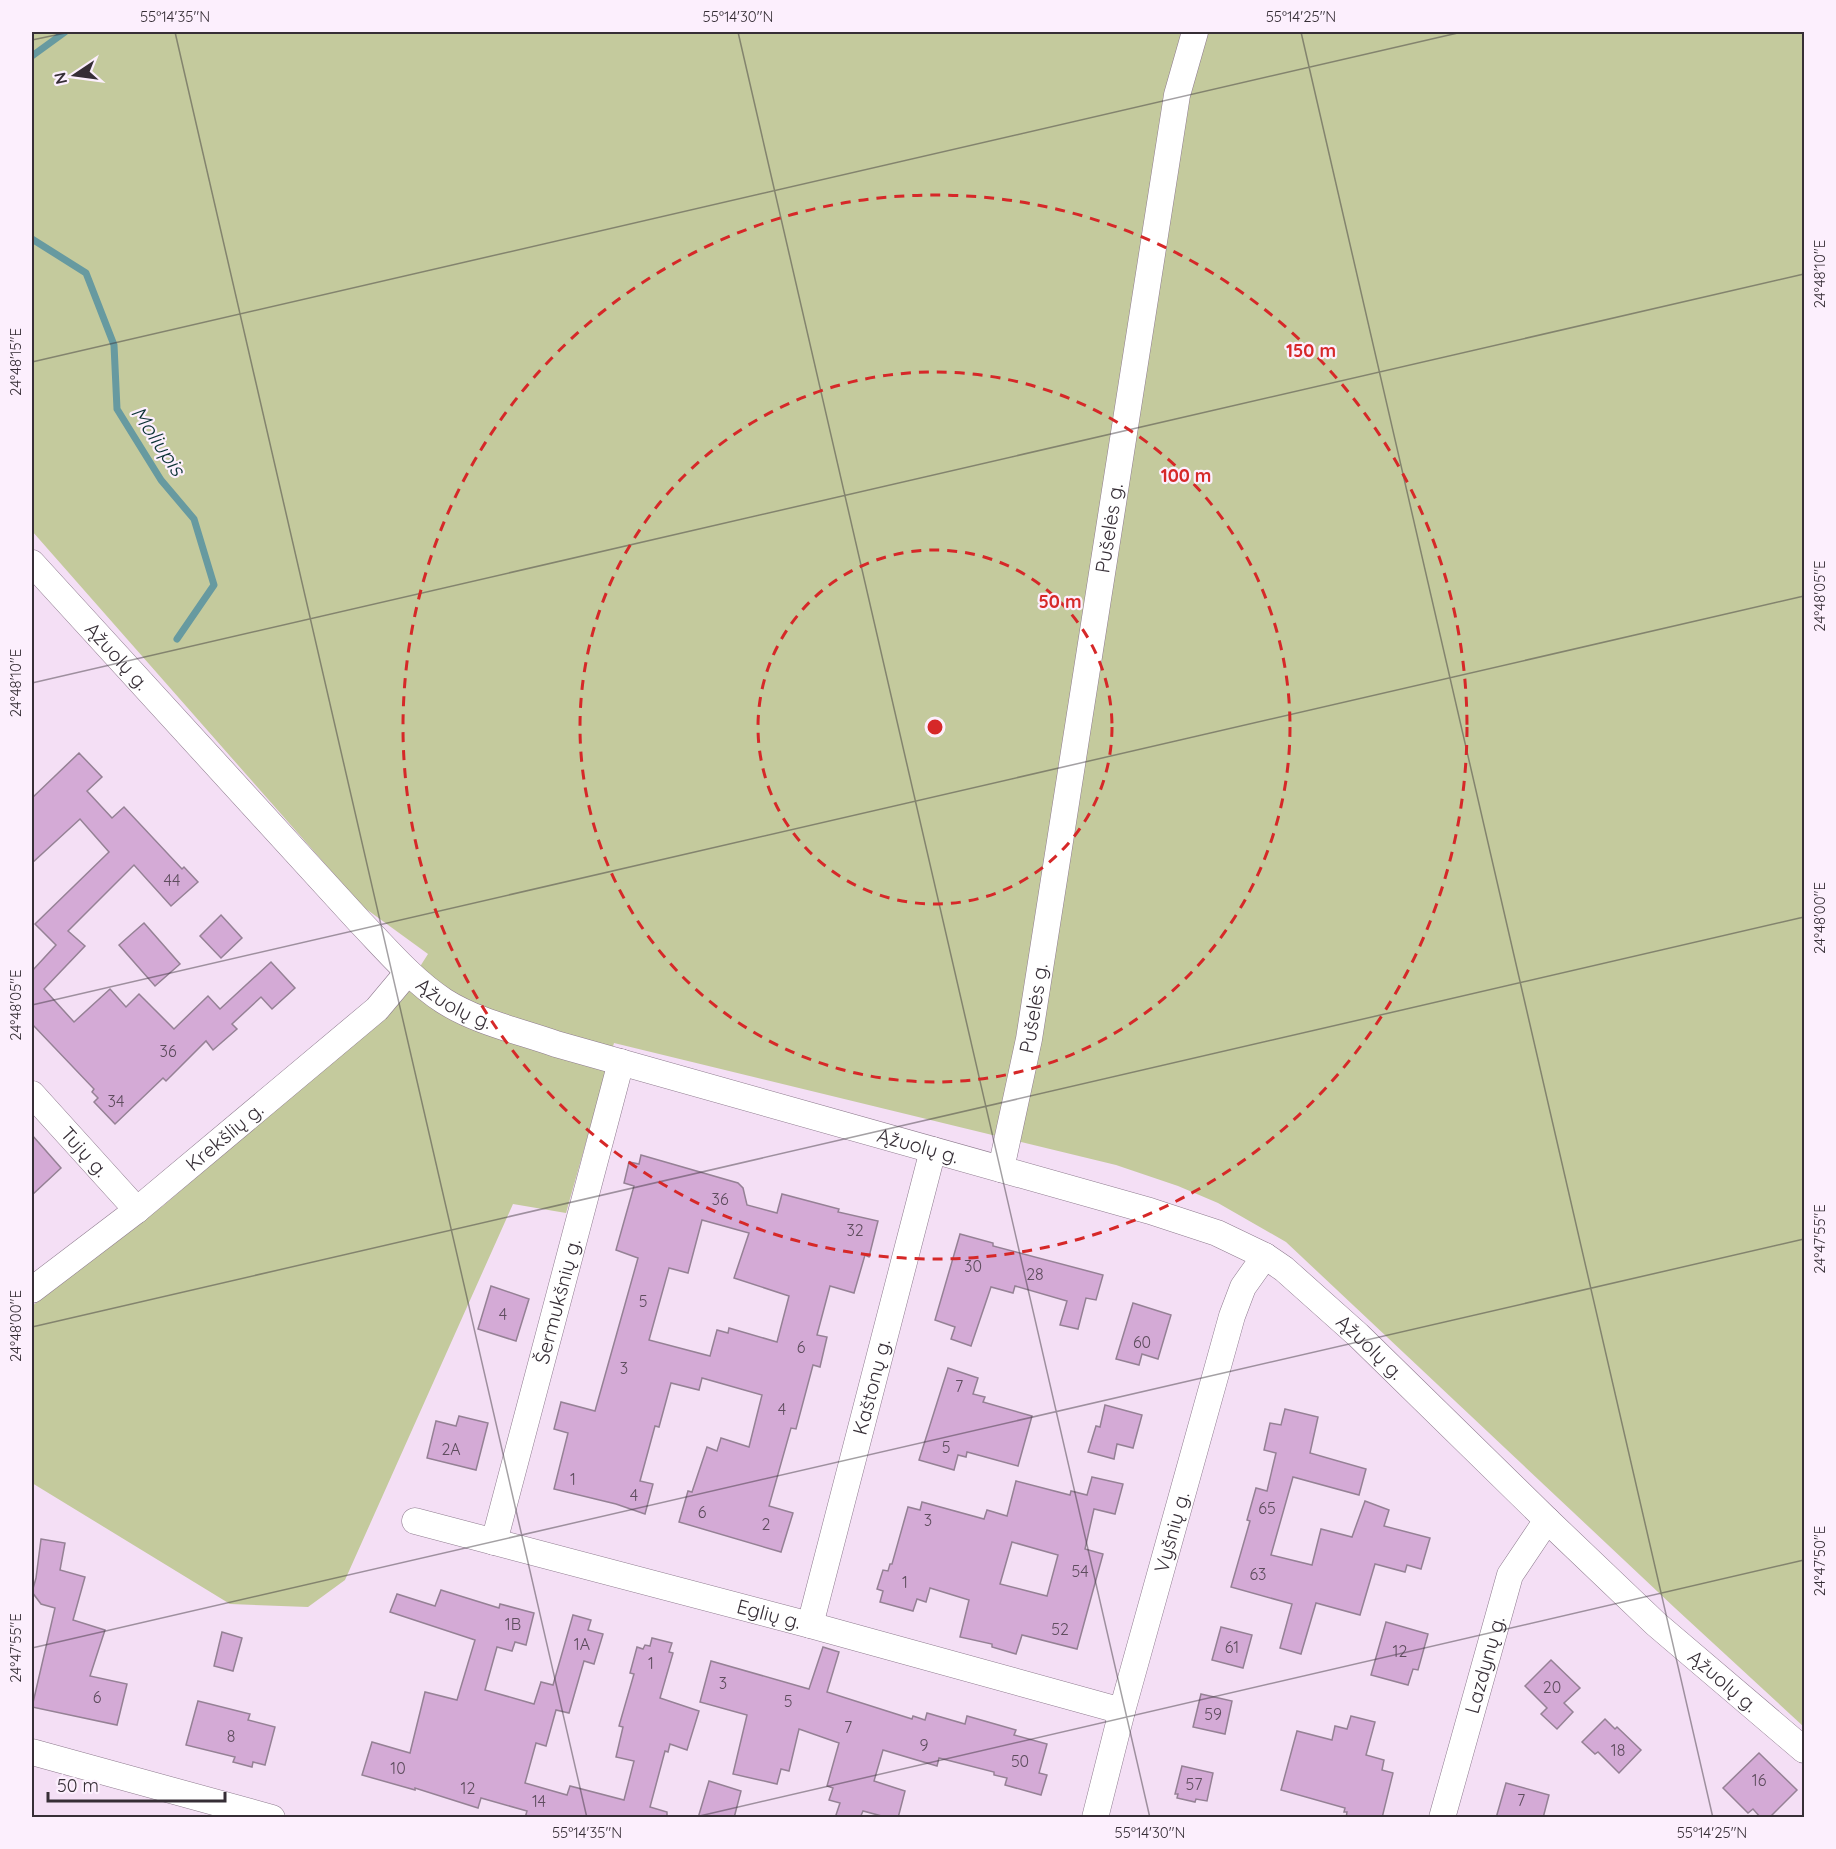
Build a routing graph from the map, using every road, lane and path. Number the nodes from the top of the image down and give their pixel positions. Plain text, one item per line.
1 (1195, 32) edge
2 (32, 563) edge
3 (408, 972) junction
4 (621, 1062) junction
5 (32, 1094) edge
6 (933, 1150) junction
7 (1001, 1168) junction
8 (137, 1210) junction
9 (1265, 1256) junction
10 (32, 1290) edge
11 (1546, 1520) junction
12 (415, 1521) dead end
13 (494, 1542) junction
14 (810, 1625) junction
15 (1122, 1711) junction
16 (1804, 1750) edge
17 (32, 1752) edge
18 (272, 1818) edge
19 (1095, 1818) edge
20 (1442, 1818) edge

1 - 7 street, Pušelės g.
2 - 3 street, Ąžuolų g.
3 - 4 street, Ąžuolų g.
3 - 8 street, Krekšlių g.
4 - 6 street, Ąžuolų g.
4 - 13 street, Šermukšnių g.
5 - 8 street, Tujų g.
6 - 7 street, Ąžuolų g.
6 - 14 street, Kaštonų g.
7 - 9 street, Ąžuolų g.
8 - 10 street, Krekšlių g.
9 - 11 street, Ąžuolų g.
9 - 15 street, Vyšnių g.
11 - 16 street, Ąžuolų g.
11 - 20 street, Lazdynų g.
12 - 13 street, Eglių g.
13 - 14 street, Eglių g.
14 - 15 street, Eglių g.
15 - 19 street, Vyšnių g.
17 - 18 street

